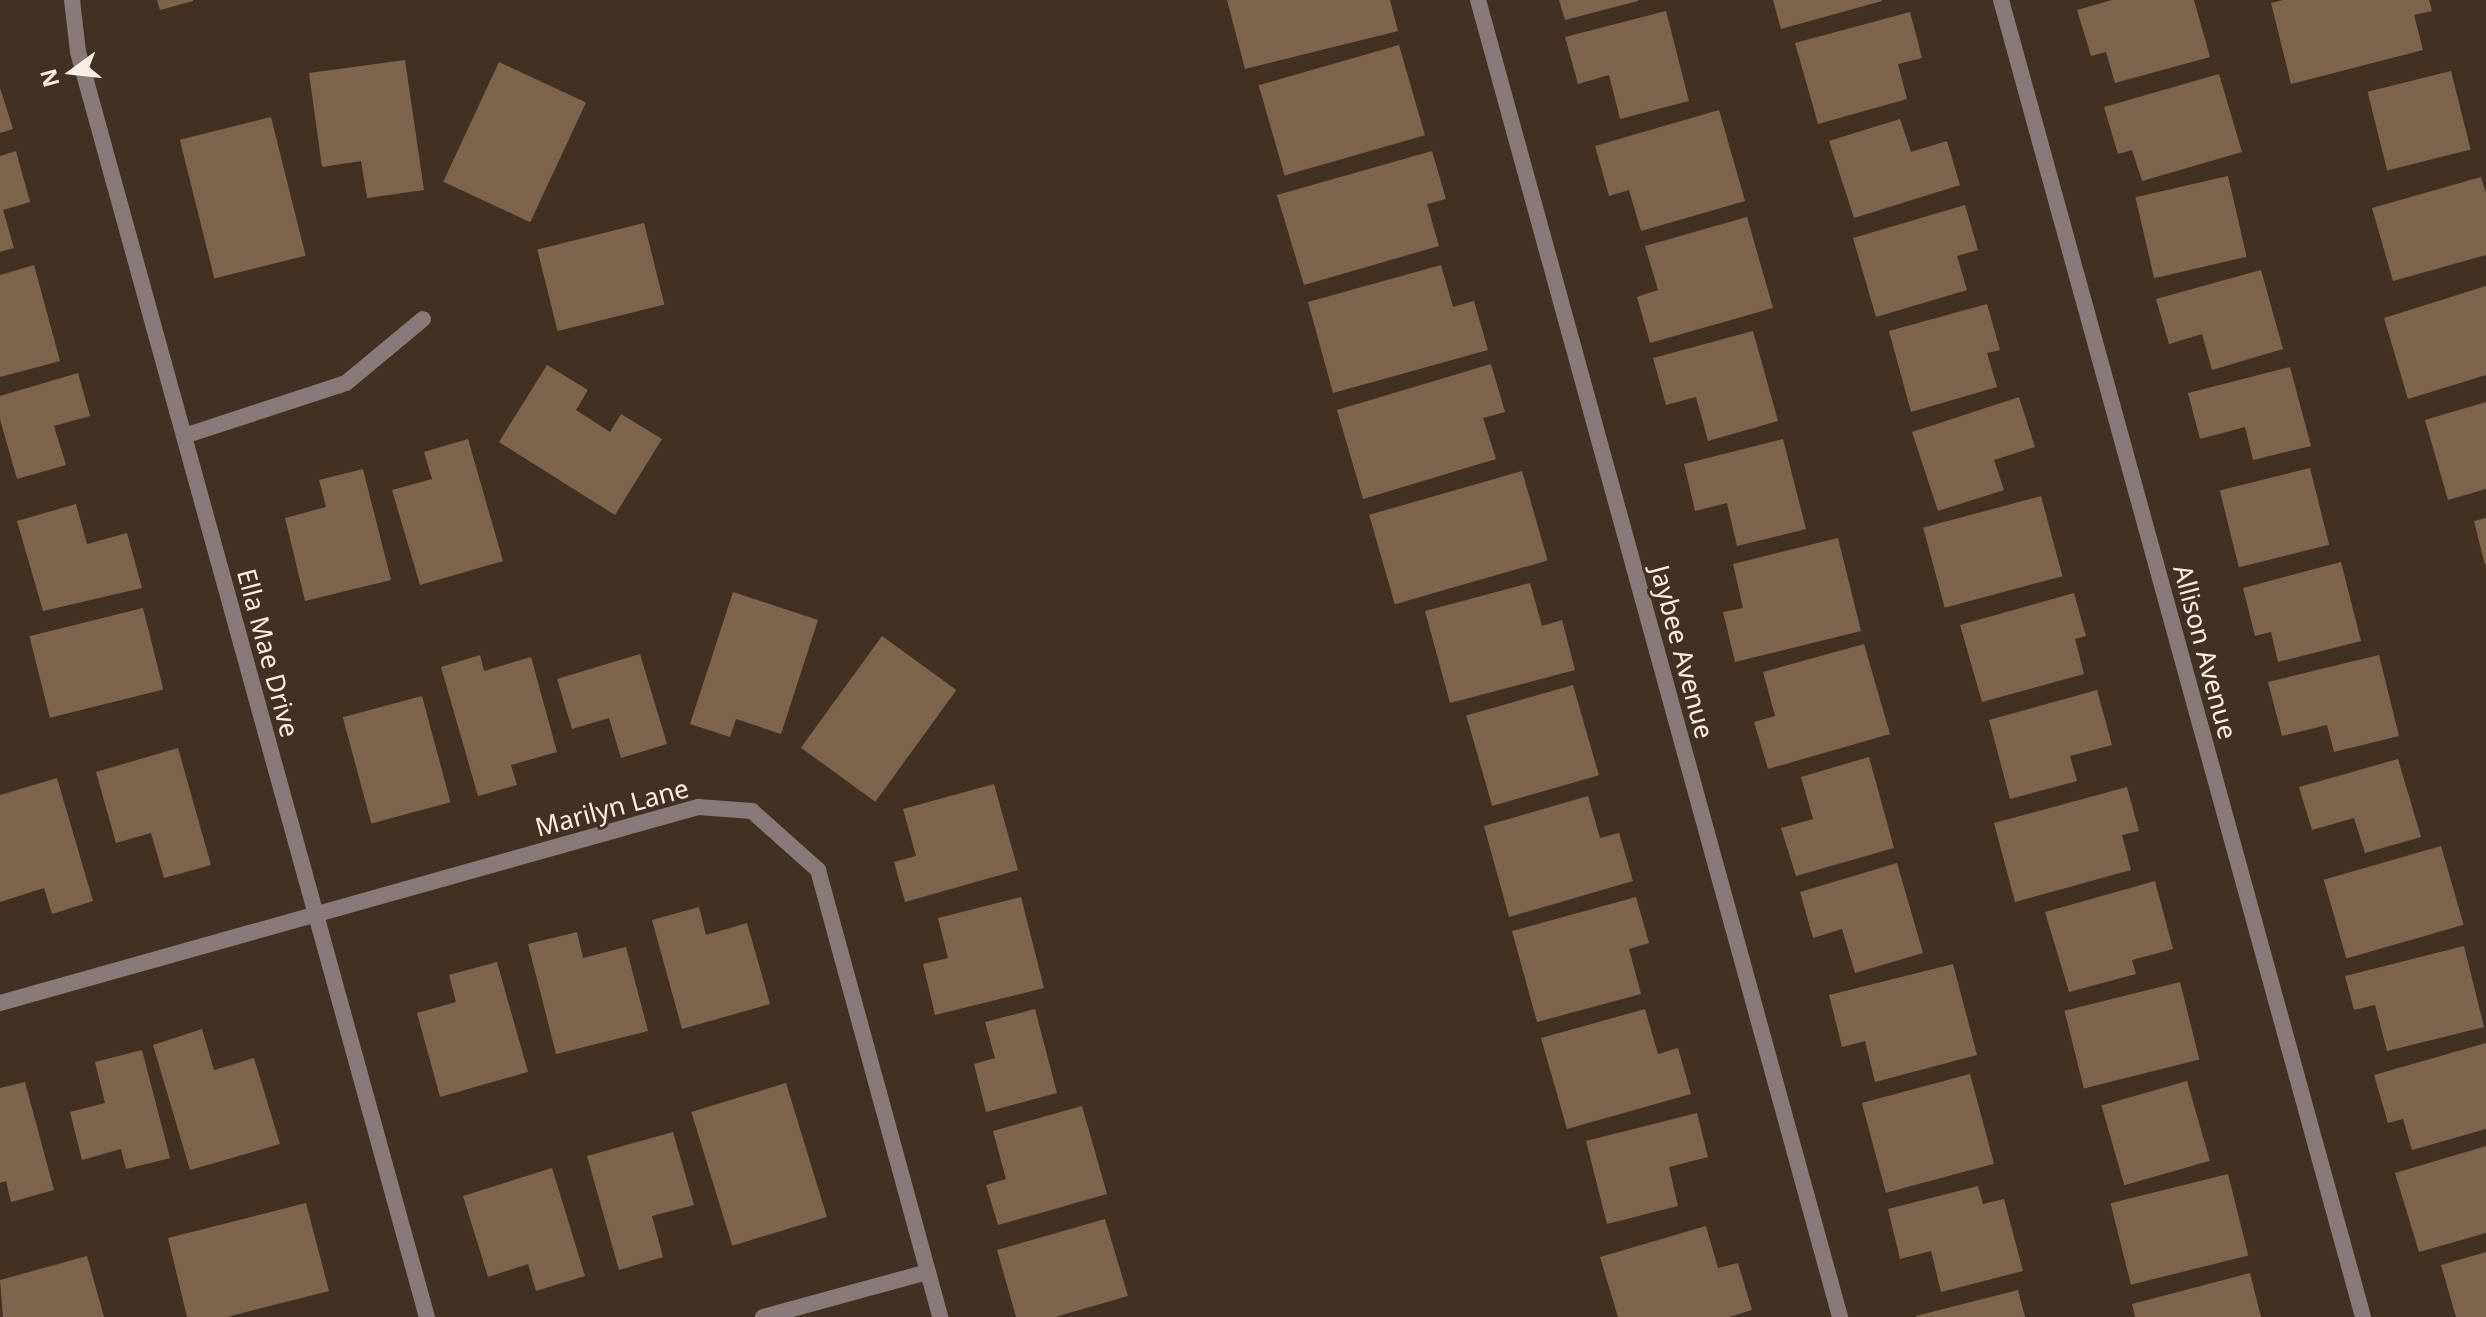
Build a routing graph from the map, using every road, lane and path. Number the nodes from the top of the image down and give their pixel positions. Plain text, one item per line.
1 (72, 0) edge
2 (1478, 0) edge
3 (2001, 0) edge
4 (423, 319) dead end
5 (184, 436) junction
6 (314, 916) junction
7 (0, 1003) edge
8 (928, 1272) junction
9 (427, 1317) edge
10 (763, 1317) edge
11 (940, 1317) edge
12 (1840, 1317) edge
13 (2363, 1317) edge

1 - 5 street, Ella Mae Drive
2 - 12 street, Jaybee Avenue
3 - 13 street, Allison Avenue
4 - 5 street
5 - 6 street, Ella Mae Drive
6 - 7 street, Marilyn Lane
6 - 8 street, Marilyn Lane
6 - 9 street, Ella Mae Drive
8 - 10 street
8 - 11 street, Marilyn Lane

